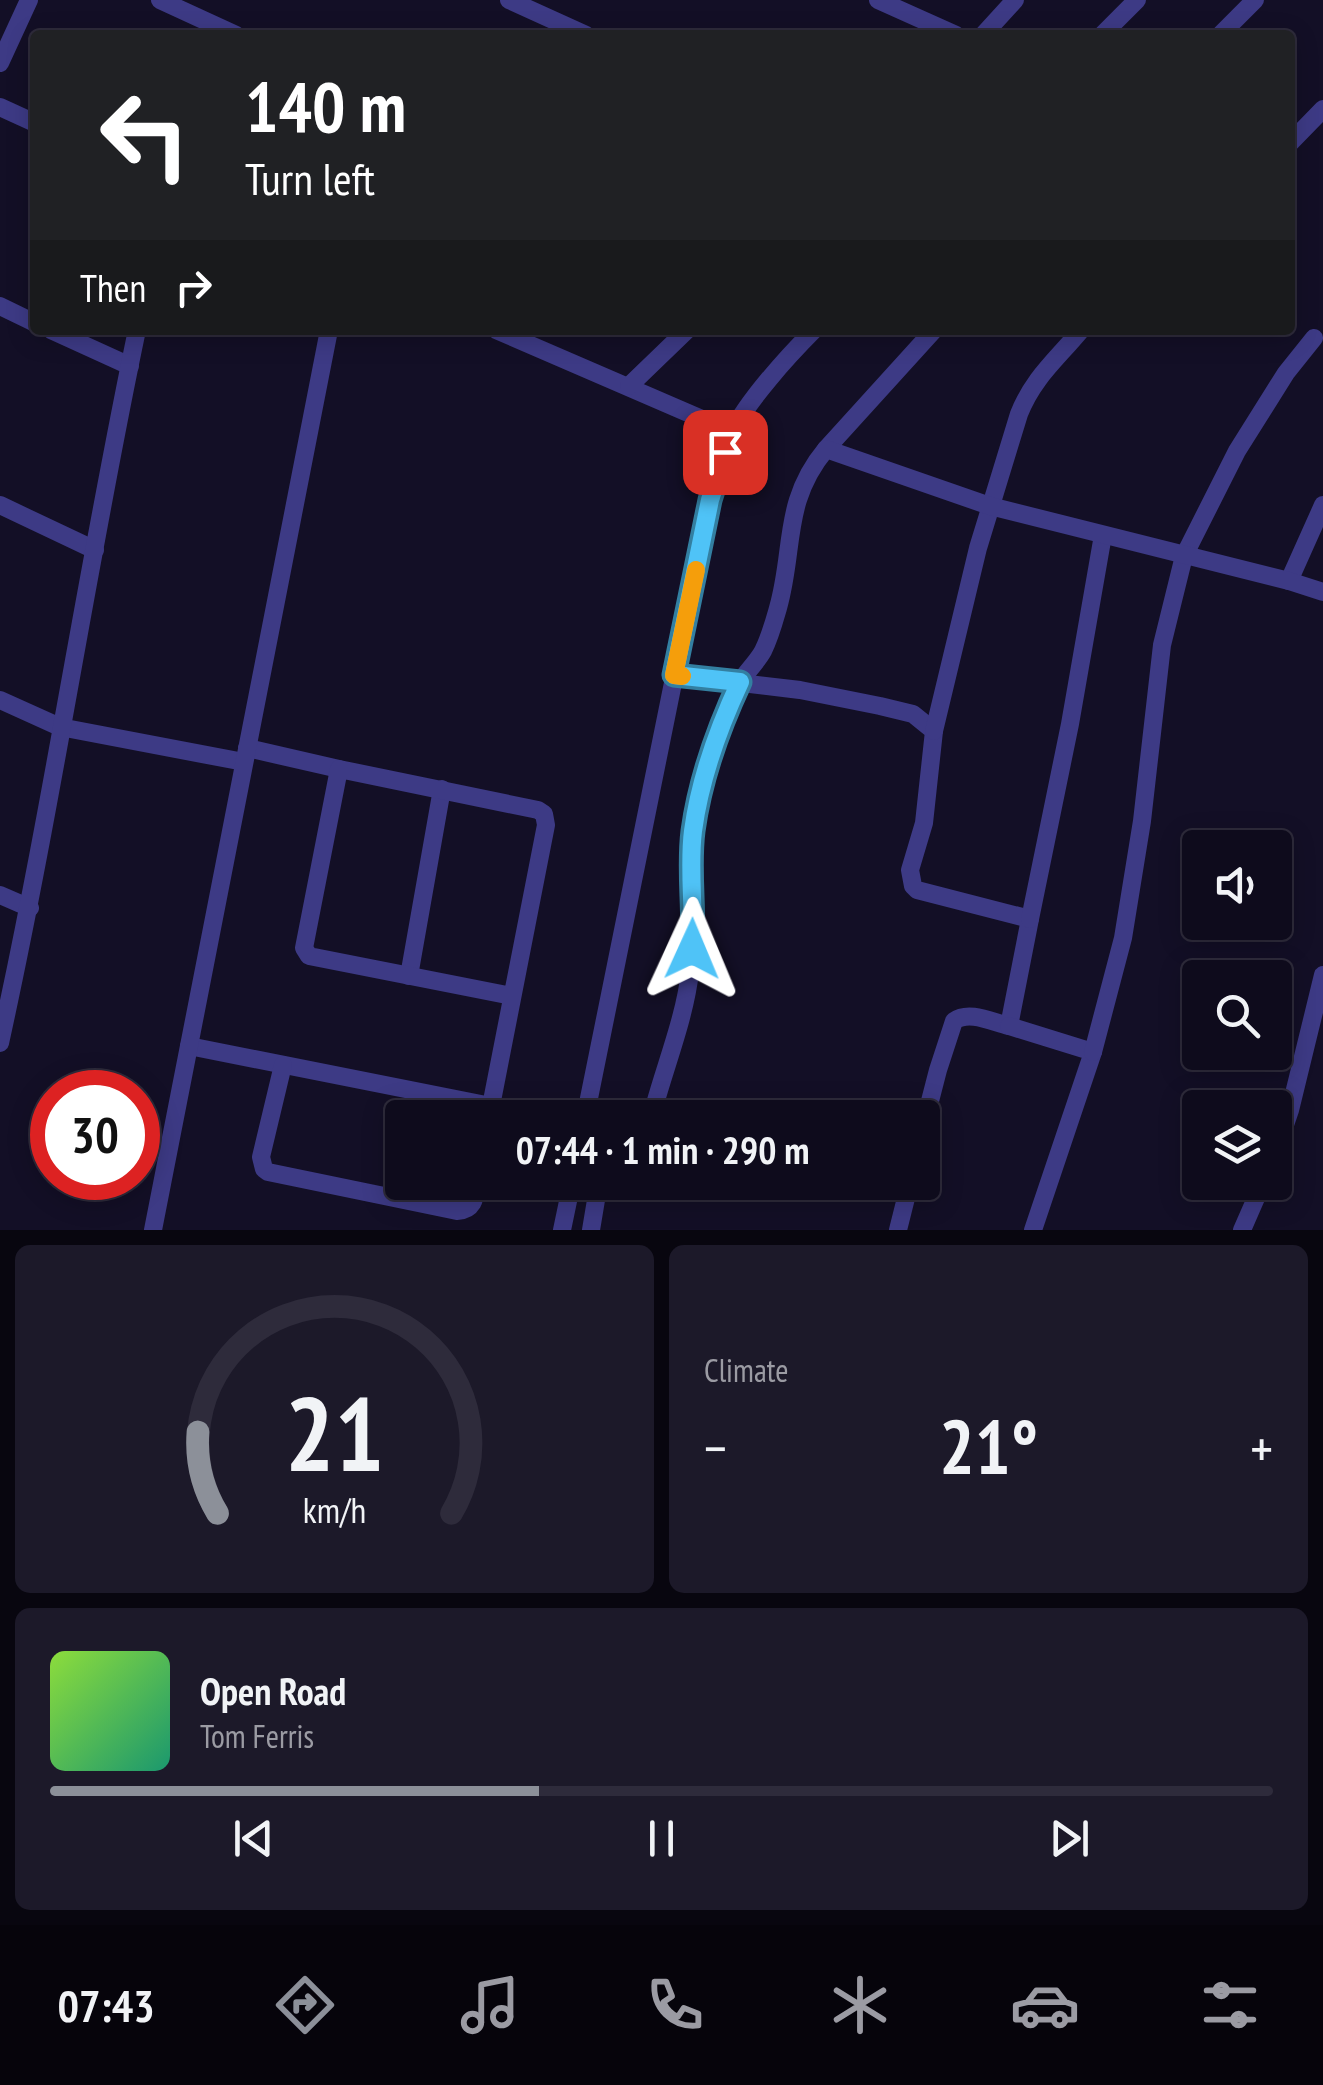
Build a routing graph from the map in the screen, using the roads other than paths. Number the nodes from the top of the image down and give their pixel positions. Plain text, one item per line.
1 (29, 0) edge
2 (160, 0) edge
3 (878, 0) edge
4 (1016, 0) edge
5 (1136, 0) edge
6 (1255, 0) edge
7 (514, 1) edge
8 (225, 30) edge
9 (575, 30) edge
10 (945, 30) edge
11 (987, 30) edge
12 (1107, 30) edge
13 (1225, 30) edge
14 (0, 63) edge
15 (0, 107) edge
16 (1323, 109) edge
17 (30, 121) edge
18 (1295, 138) edge
19 (0, 306) edge
20 (30, 320) edge
21 (62, 335) edge
22 (137, 335) edge
23 (327, 335) edge
24 (508, 335) edge
25 (682, 335) edge
26 (809, 335) edge
27 (930, 335) edge
28 (1076, 335) edge
29 (1314, 338) dead end
30 (130, 366) junction
31 (629, 386) junction
32 (732, 432) junction
33 (826, 450) junction
34 (0, 505) edge
35 (1323, 505) edge
36 (990, 506) junction
37 (1104, 535) junction
38 (95, 550) junction
39 (1184, 556) junction
40 (1290, 582) junction
41 (1323, 592) edge
42 (674, 675) junction
43 (740, 682) junction
44 (0, 700) edge
45 (60, 727) junction
46 (934, 732) junction
47 (245, 755) junction
48 (339, 769) junction
49 (442, 789) junction
50 (0, 895) edge
51 (30, 908) junction
52 (1030, 919) junction
53 (1323, 975) edge
54 (408, 976) junction
55 (512, 996) junction
56 (1009, 1026) junction
57 (0, 1043) edge
58 (189, 1046) junction
59 (1093, 1052) junction
60 (283, 1065) junction
61 (437, 1100) edge
62 (492, 1100) edge
63 (589, 1100) edge
64 (656, 1100) edge
65 (931, 1100) edge
66 (1292, 1102) edge
67 (385, 1196) edge
68 (404, 1200) edge
69 (472, 1200) edge
70 (568, 1200) edge
71 (596, 1200) edge
72 (906, 1200) edge
73 (1255, 1200) edge
74 (153, 1230) edge
75 (562, 1230) edge
76 (591, 1230) edge
77 (898, 1230) edge
78 (1033, 1230) edge
79 (1242, 1230) edge

1 - 14 street
2 - 8 street
3 - 10 street
4 - 11 street
5 - 12 street
6 - 13 street
7 - 9 street
15 - 17 street
16 - 18 street
19 - 20 street
21 - 30 street
22 - 30 street
23 - 47 street
24 - 31 street
25 - 31 street
26 - 32 street
27 - 33 street
28 - 36 street
29 - 39 street
30 - 38 street
31 - 32 street
32 - 42 street
33 - 36 street
33 - 43 street
34 - 38 street
35 - 40 street
36 - 37 street
36 - 46 street
37 - 39 street
37 - 52 street
38 - 45 street
39 - 40 street
39 - 59 street
40 - 41 street
42 - 43 street
42 - 63 street
43 - 46 street
43 - 64 street
44 - 45 street
45 - 47 street
45 - 51 street
46 - 52 street
47 - 48 street
47 - 58 street
48 - 49 street
48 - 54 street
49 - 54 street
49 - 55 street
50 - 51 street
51 - 57 street
52 - 56 street
53 - 66 street
54 - 55 street
55 - 62 street
56 - 59 street
56 - 65 street
58 - 60 street
58 - 74 street
59 - 78 street
60 - 61 street
60 - 67 street
68 - 69 street
70 - 75 street
71 - 76 street
72 - 77 street
73 - 79 street

